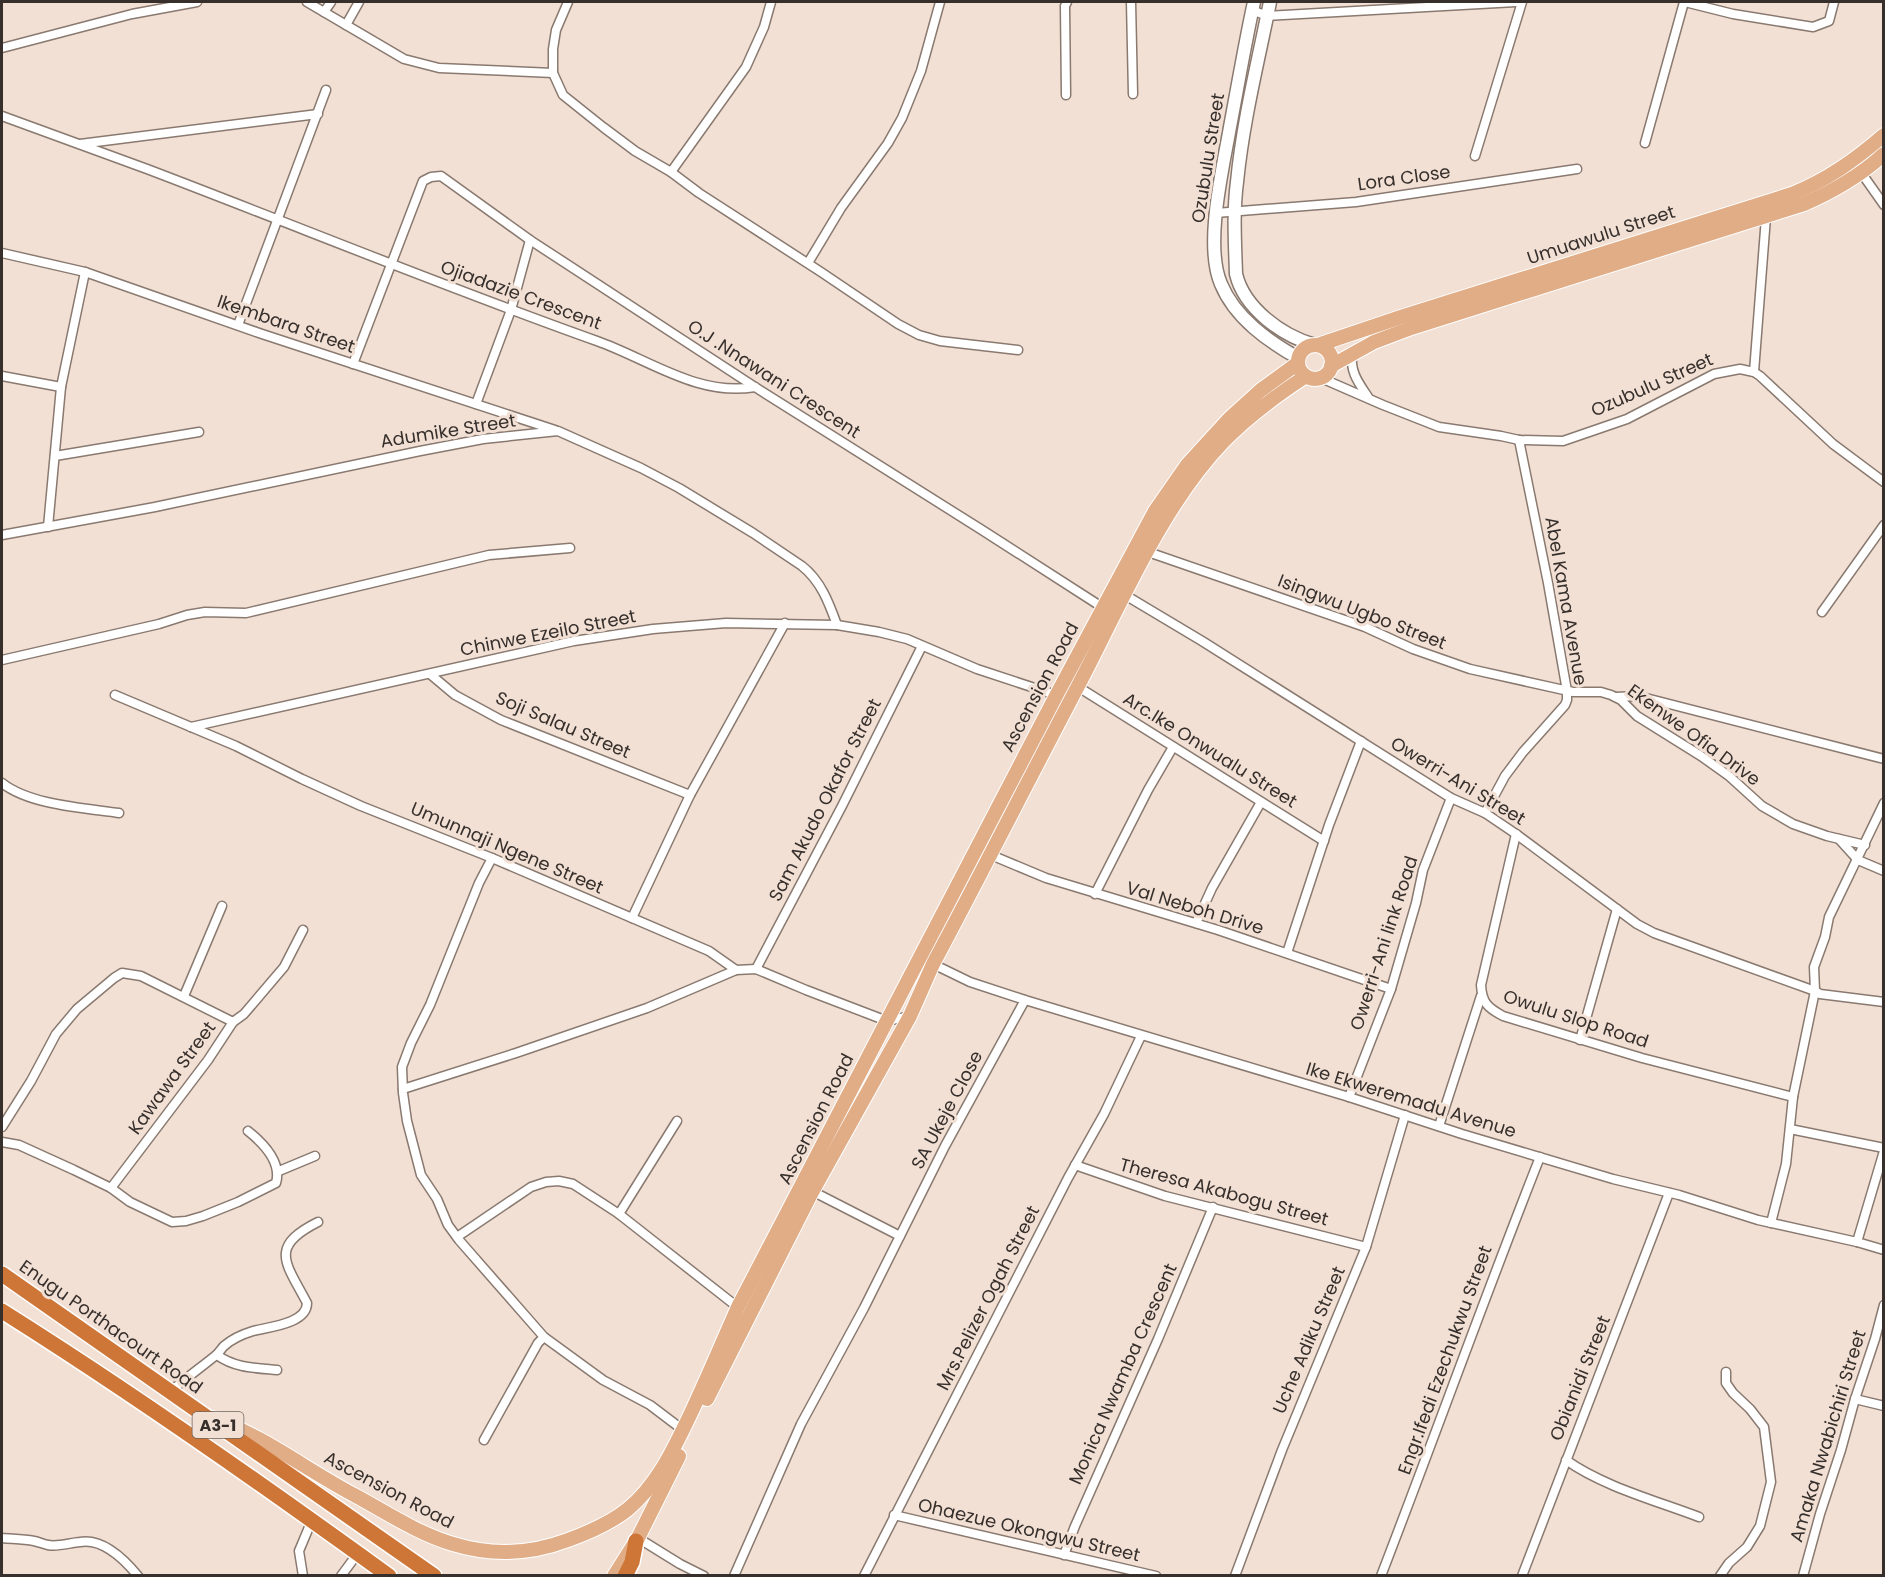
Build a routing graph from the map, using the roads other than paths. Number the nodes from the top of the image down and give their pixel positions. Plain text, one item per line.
1 (197, 2) edge
2 (307, 2) edge
3 (331, 2) edge
4 (359, 2) edge
5 (568, 2) edge
6 (771, 2) edge
7 (940, 2) edge
8 (1067, 2) edge
9 (1131, 2) edge
10 (1270, 2) edge
11 (1516, 2) edge
12 (1521, 2) edge
13 (1685, 2) edge
14 (1833, 2) edge
15 (1253, 6) edge
16 (324, 12) junction
17 (1267, 16) junction
18 (345, 25) junction
19 (2, 48) edge
20 (553, 74) junction
21 (326, 90) dead end
22 (1133, 93) dead end
23 (1066, 95) dead end
24 (318, 114) junction
25 (2, 116) edge
26 (1884, 135) edge
27 (1645, 143) dead end
28 (79, 145) junction
29 (1884, 154) edge
30 (1475, 156) dead end
31 (1853, 161) junction
32 (1577, 169) dead end
33 (671, 172) junction
34 (1862, 174) junction
35 (1884, 205) edge
36 (1216, 213) junction
37 (1234, 213) junction
38 (1766, 217) junction
39 (278, 221) junction
40 (530, 240) junction
41 (2, 253) edge
42 (807, 263) junction
43 (392, 265) junction
44 (86, 272) junction
45 (511, 310) junction
46 (238, 325) junction
47 (1316, 345) junction
48 (1018, 350) dead end
49 (1352, 353) junction
50 (1298, 361) junction
51 (353, 364) junction
52 (1331, 366) junction
53 (1754, 372) junction
54 (2, 376) edge
55 (1306, 376) junction
56 (1321, 378) junction
57 (61, 387) junction
58 (755, 387) junction
59 (1368, 397) junction
60 (476, 404) junction
61 (558, 431) junction
62 (199, 432) dead end
63 (1519, 440) junction
64 (55, 456) junction
65 (1884, 482) edge
66 (1884, 525) edge
67 (48, 527) junction
68 (2, 535) edge
69 (570, 548) dead end
70 (1148, 552) junction
71 (1119, 592) junction
72 (1109, 612) junction
73 (1822, 612) dead end
74 (785, 623) junction
75 (837, 625) junction
76 (922, 646) junction
77 (2, 660) edge
78 (430, 674) junction
79 (1066, 679) junction
80 (1078, 687) junction
81 (1567, 691) junction
82 (1057, 694) junction
83 (115, 695) dead end
84 (1616, 697) junction
85 (1070, 702) junction
86 (191, 728) junction
87 (1361, 741) junction
88 (1173, 747) junction
89 (1884, 759) edge
90 (2, 783) edge
91 (690, 795) junction
92 (1451, 798) junction
93 (1261, 802) junction
94 (1884, 803) edge
95 (118, 813) dead end
96 (1485, 813) junction
97 (1516, 834) junction
98 (1839, 839) junction
99 (1324, 841) junction
100 (1865, 845) junction
101 (991, 855) junction
102 (492, 858) junction
103 (1858, 860) junction
104 (1884, 871) edge
105 (1095, 894) junction
106 (222, 906) dead end
107 (1617, 909) junction
108 (632, 918) junction
109 (1196, 923) junction
110 (303, 930) dead end
111 (1287, 953) junction
112 (933, 964) junction
113 (756, 969) junction
114 (736, 970) junction
115 (1390, 988) junction
116 (1815, 991) junction
117 (183, 996) junction
118 (1481, 996) junction
119 (1024, 1000) junction
120 (1884, 1002) edge
121 (910, 1016) junction
122 (887, 1021) junction
123 (232, 1022) junction
124 (1141, 1036) junction
125 (1580, 1040) junction
126 (403, 1089) junction
127 (1349, 1097) junction
128 (1793, 1097) junction
129 (1405, 1115) junction
130 (677, 1121) dead end
131 (1439, 1126) junction
132 (2, 1127) edge
133 (1790, 1129) junction
134 (248, 1131) dead end
135 (2, 1142) edge
136 (1884, 1149) edge
137 (315, 1155) dead end
138 (1540, 1157) junction
139 (1075, 1165) junction
140 (279, 1170) junction
141 (111, 1188) junction
142 (807, 1189) junction
143 (1669, 1192) junction
144 (1213, 1207) junction
145 (619, 1214) junction
146 (318, 1222) dead end
147 (1771, 1223) junction
148 (457, 1236) junction
149 (900, 1236) junction
150 (1857, 1242) junction
151 (1366, 1247) junction
152 (1884, 1250) edge
153 (2, 1275) edge
154 (1884, 1305) edge
155 (744, 1310) junction
156 (2, 1311) edge
157 (543, 1337) junction
158 (217, 1355) junction
159 (276, 1370) dead end
160 (1726, 1372) dead end
161 (171, 1391) junction
162 (1855, 1398) junction
163 (1884, 1406) edge
164 (203, 1414) junction
165 (683, 1430) junction
166 (484, 1440) dead end
167 (1566, 1460) junction
168 (894, 1515) junction
169 (1699, 1517) dead end
170 (312, 1520) junction
171 (2, 1538) edge
172 (637, 1540) junction
173 (358, 1553) junction
174 (1064, 1556) junction
175 (138, 1575) edge
176 (303, 1575) edge
177 (340, 1575) edge
178 (389, 1575) edge
179 (434, 1575) edge
180 (614, 1575) edge
181 (625, 1575) edge
182 (704, 1575) edge
183 (734, 1575) edge
184 (864, 1575) edge
185 (1156, 1575) edge
186 (1235, 1575) edge
187 (1381, 1575) edge
188 (1522, 1575) edge
189 (1724, 1575) edge
190 (1803, 1575) edge

1 - 19 street
2 - 16 street
3 - 16 street
4 - 18 street
5 - 20 street
6 - 33 street
7 - 42 street
8 - 23 street
9 - 22 street
10 - 17 main road, Ozubulu Street
11 - 17 street
12 - 30 street
13 - 14 street
13 - 27 street
15 - 17 street
15 - 36 main road, Ozubulu Street
16 - 18 street
17 - 37 main road, Ozubulu Street
18 - 20 street
20 - 33 street
21 - 24 street
24 - 28 street
24 - 39 street
25 - 28 street, Ojiadazie Crescent
26 - 31 main road, Umuawulu Street
28 - 39 street, Ojiadazie Crescent
29 - 34 main road, Umuawulu Street
31 - 34 street
31 - 47 main road, Umuawulu Street
32 - 37 street, Lora Close
33 - 42 street
34 - 35 street
34 - 38 main road, Umuawulu Street
36 - 37 street, Lora Close
36 - 50 main road, Ozubulu Street
37 - 47 main road, Ozubulu Street
38 - 49 main road, Umuawulu Street
38 - 53 street
39 - 43 street, Ojiadazie Crescent
39 - 46 street
40 - 43 street, O.J .Nnawani Crescent
40 - 45 street
40 - 58 street, O.J .Nnawani Crescent
41 - 44 street, Ikembara Street
42 - 48 street
43 - 45 street, Ojiadazie Crescent
43 - 51 street
44 - 46 street, Ikembara Street
44 - 57 street
45 - 58 street, Ojiadazie Crescent
45 - 60 street
46 - 51 street, Ikembara Street
47 - 50 main road
47 - 52 main road
49 - 52 main road, Umuawulu Street
49 - 59 street
50 - 55 main road
50 - 71 main road, Ascension Road
51 - 60 street, Ikembara Street
52 - 56 main road
53 - 63 street, Ozubulu Street
53 - 65 street
54 - 57 street
55 - 56 main road
55 - 70 main road, Ascension Road
56 - 59 street, Ozubulu Street
57 - 64 street
58 - 72 street, O.J .Nnawani Crescent
59 - 63 street, Ozubulu Street
60 - 61 street, Ikembara Street
61 - 67 street, Adumike Street
61 - 75 street
62 - 64 street
63 - 81 street, Abel Kama Avenue
64 - 67 street
66 - 73 street
67 - 68 street, Adumike Street
69 - 77 street
70 - 71 main road, Ascension Road
70 - 81 street, Isingwu Ugbo Street
71 - 72 main road, Ascension Road
71 - 87 street, Owerri-Ani Street
72 - 79 main road, Ascension Road
72 - 80 main road, Ascension Road
74 - 75 street, Chinwe Ezeilo Street
74 - 78 street, Chinwe Ezeilo Street
74 - 91 street
75 - 76 street, Chinwe Ezeilo Street
76 - 82 street, Chinwe Ezeilo Street
76 - 113 street, Sam Akudo Okafor Street
78 - 86 street, Chinwe Ezeilo Street
78 - 91 street, Soji Salau Street
79 - 80 street, Arc.Ike Onwualu Street
79 - 82 main road, Ascension Road
80 - 85 main road, Ascension Road
80 - 88 street, Arc.Ike Onwualu Street
81 - 84 street, Ekenwe Ofia Drive
81 - 96 street, Abel Kama Avenue
82 - 85 street, Chinwe Ezeilo Street
82 - 122 main road, Ascension Road
83 - 86 street, Umunnaji Ngene Street
84 - 89 street
84 - 98 street, Ekenwe Ofia Drive
85 - 101 main road, Ascension Road
86 - 102 street, Umunnaji Ngene Street
87 - 92 street, Owerri-Ani Street
87 - 99 street
88 - 93 street, Arc.Ike Onwualu Street
88 - 105 street
90 - 95 street
91 - 108 street
92 - 96 street, Owerri-Ani Street
92 - 115 street, Owerri-Ani link Road
93 - 99 street, Arc.Ike Onwualu Street
93 - 109 street
94 - 100 street
96 - 97 street, Owerri-Ani Street
97 - 107 street, Owerri-Ani Street
97 - 118 street, Owulu Slop Road
98 - 100 street, Ekenwe Ofia Drive
98 - 103 street
99 - 111 street
100 - 103 street
101 - 105 street, Val Neboh Drive
101 - 112 main road, Ascension Road
102 - 108 street, Umunnaji Ngene Street
102 - 126 street
103 - 104 street
103 - 116 street
105 - 109 street, Val Neboh Drive
106 - 117 street
107 - 116 street, Owerri-Ani Street
107 - 125 street
108 - 114 street, Umunnaji Ngene Street
109 - 111 street, Val Neboh Drive
110 - 123 street, Kawawa Street
111 - 115 street, Val Neboh Drive
112 - 119 street, Ike Ekweremadu Avenue
112 - 121 main road, Ascension Road
113 - 114 street
113 - 122 street
114 - 126 street
115 - 127 street, Owerri-Ani link Road
116 - 120 street, Owerri-Ani Street
116 - 128 street
117 - 123 street
117 - 132 street
118 - 125 street, Owulu Slop Road
118 - 131 street
119 - 124 street, Ike Ekweremadu Avenue
119 - 149 street, SA Ukeje Close
121 - 122 street
121 - 142 main road, Ascension Road
122 - 142 main road, Ascension Road
123 - 141 street, Kawawa Street
124 - 127 street, Ike Ekweremadu Avenue
124 - 139 street, Mrs.Pelizer Ogah Street
125 - 128 street, Owulu Slop Road
126 - 148 street
127 - 129 street, Ike Ekweremadu Avenue
128 - 133 street
129 - 131 street, Ike Ekweremadu Avenue
129 - 151 street, Uche Adiku Street
130 - 145 street
131 - 138 street, Ike Ekweremadu Avenue
133 - 136 street
133 - 147 street
134 - 140 street
135 - 141 street
136 - 150 street
137 - 140 street
138 - 143 street, Ike Ekweremadu Avenue
138 - 187 street, Engr.Ifedi Ezechukwu Street
139 - 144 street, Theresa Akabogu Street
139 - 168 street, Mrs.Pelizer Ogah Street
140 - 141 street
142 - 149 street
142 - 155 main road, Ascension Road
143 - 147 street, Ike Ekweremadu Avenue
143 - 167 street, Obianidi Street
144 - 151 street, Theresa Akabogu Street
144 - 174 street, Monica Nwamba Crescent
145 - 148 street
145 - 155 street
146 - 158 street
147 - 150 street, Ike Ekweremadu Avenue
148 - 157 street
149 - 183 street, SA Ukeje Close
150 - 152 street, Ike Ekweremadu Avenue
151 - 186 street, Uche Adiku Street
153 - 161 highway, Enugu Porthacourt Road / A3-1
154 - 162 street, Amaka Nwabichiri Street
155 - 165 main road, Ascension Road
155 - 172 main road, Ascension Road
156 - 170 highway, A3-1
157 - 165 street
157 - 166 street
158 - 159 street
158 - 161 street
160 - 189 street
161 - 164 highway, Enugu Porthacourt Road / A3-1
162 - 163 street
162 - 190 street, Amaka Nwabichiri Street
164 - 165 main road, Ascension Road
164 - 179 highway, Enugu Porthacourt Road / A3-1
167 - 169 street
167 - 188 street, Obianidi Street
168 - 174 street, Ohaezue Okongwu Street
168 - 184 street, Mrs.Pelizer Ogah Street
170 - 173 highway, A3-1
170 - 176 street
171 - 175 street
172 - 180 main road, Ascension Road
172 - 181 highway
172 - 182 street
173 - 177 street
173 - 178 highway, A3-1
174 - 185 street, Ohaezue Okongwu Street

